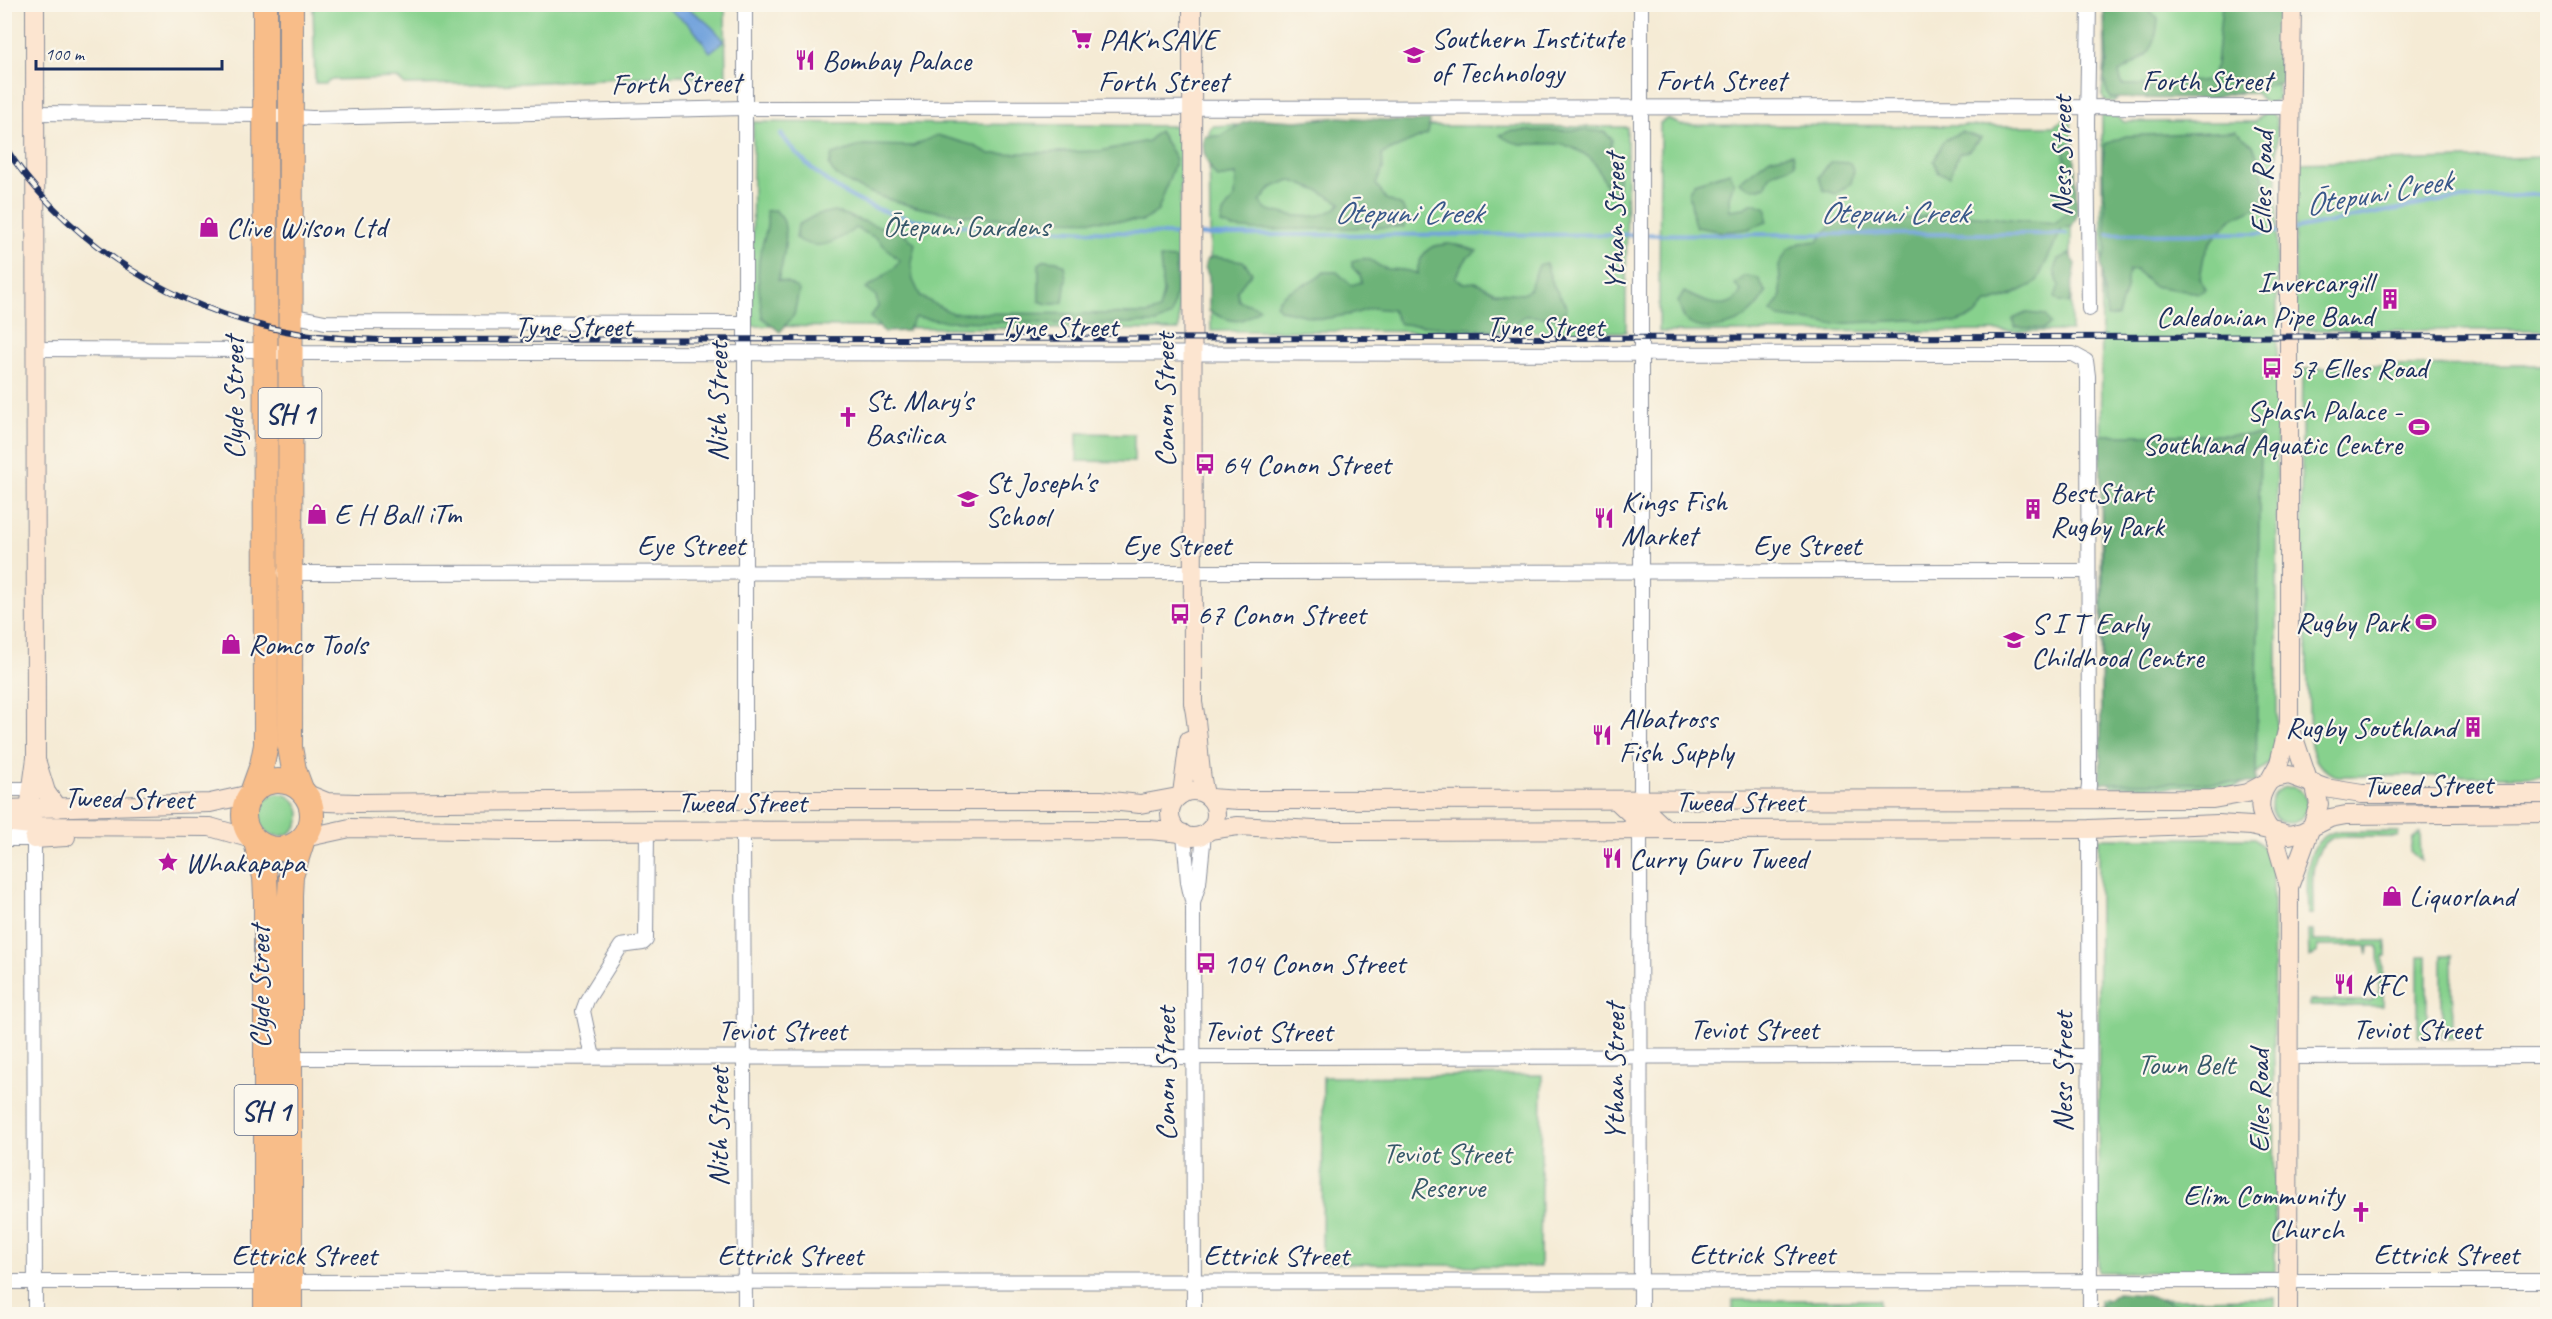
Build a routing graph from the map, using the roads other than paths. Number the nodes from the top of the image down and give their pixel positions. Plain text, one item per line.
1 (35, 4) edge
2 (265, 4) edge
3 (291, 4) edge
4 (744, 4) edge
5 (1192, 4) edge
6 (1641, 4) edge
7 (2089, 4) edge
8 (2292, 4) edge
9 (1641, 107) junction
10 (2292, 107) junction
11 (744, 108) junction
12 (1192, 108) junction
13 (2088, 108) junction
14 (34, 113) junction
15 (264, 115) junction
16 (290, 118) junction
17 (2089, 309) dead end
18 (290, 315) junction
19 (745, 323) junction
20 (35, 349) junction
21 (1192, 352) junction
22 (264, 353) junction
23 (290, 353) junction
24 (744, 353) junction
25 (1640, 353) junction
26 (2088, 571) junction
27 (744, 572) junction
28 (1193, 572) junction
29 (1641, 572) junction
30 (265, 573) junction
31 (290, 573) junction
32 (1193, 703) junction
33 (2289, 723) junction
34 (36, 758) junction
35 (2268, 782) junction
36 (2311, 782) junction
37 (4, 789) edge
38 (31, 789) junction
39 (303, 791) junction
40 (252, 792) junction
41 (2547, 794) edge
42 (1180, 796) junction
43 (1207, 796) junction
44 (2087, 799) junction
45 (522, 800) junction
46 (720, 800) junction
47 (745, 800) junction
48 (968, 800) junction
49 (1616, 800) junction
50 (1641, 800) junction
51 (57, 808) junction
52 (4, 809) edge
53 (29, 809) junction
54 (2547, 813) edge
55 (4, 822) edge
56 (2312, 826) junction
57 (106, 827) junction
58 (2110, 828) junction
59 (2088, 829) junction
60 (647, 830) junction
61 (743, 830) junction
62 (769, 830) junction
63 (967, 830) junction
64 (1640, 830) junction
65 (1668, 830) junction
66 (521, 831) junction
67 (2272, 831) junction
68 (1206, 832) junction
69 (1183, 834) junction
70 (4, 839) edge
71 (34, 839) junction
72 (303, 840) junction
73 (254, 841) junction
74 (2289, 886) junction
75 (1193, 905) junction
76 (745, 1056) junction
77 (1641, 1056) junction
78 (2089, 1056) junction
79 (2547, 1056) edge
80 (593, 1057) junction
81 (2288, 1057) junction
82 (266, 1058) junction
83 (290, 1058) junction
84 (1193, 1058) junction
85 (1641, 1281) junction
86 (2089, 1281) junction
87 (2288, 1281) junction
88 (2547, 1281) edge
89 (4, 1282) edge
90 (266, 1282) junction
91 (290, 1282) junction
92 (745, 1282) junction
93 (1194, 1282) junction
94 (35, 1283) junction
95 (35, 1314) edge
96 (266, 1314) edge
97 (290, 1314) edge
98 (745, 1314) edge
99 (1194, 1314) edge
100 (1641, 1314) edge
101 (2090, 1314) edge
102 (2288, 1314) edge

1 - 14 main road
2 - 15 highway, Clyde Street / SH 1
3 - 16 highway, Clyde Street / SH 1
4 - 11 street, Nith Street
5 - 12 main road, Conon Street
6 - 9 street, Ythan Street
7 - 13 street, Ness Street
8 - 10 main road, Elles Road
9 - 12 street, Forth Street
9 - 13 street, Forth Street
9 - 25 street, Ythan Street
10 - 13 street, Forth Street
10 - 33 main road, Elles Road
11 - 12 street, Forth Street
11 - 16 street, Forth Street
11 - 19 street, Nith Street
12 - 21 main road, Conon Street
13 - 17 street, Ness Street
14 - 15 street, Forth Street
14 - 20 main road
15 - 16 street, Forth Street
15 - 22 highway, Clyde Street / SH 1
16 - 18 highway, Clyde Street / SH 1
18 - 19 street, Tyne Street
18 - 23 highway, Clyde Street / SH 1
19 - 24 street, Nith Street
20 - 22 street, Tyne Street
20 - 34 main road
21 - 24 street, Tyne Street
21 - 25 street, Tyne Street
21 - 28 main road, Conon Street
22 - 23 street, Tyne Street
22 - 30 highway, Clyde Street / SH 1
23 - 24 street, Tyne Street
23 - 31 highway, Clyde Street / SH 1
24 - 27 street, Nith Street
25 - 26 street, Tyne Street
25 - 29 street, Ythan Street
26 - 29 street, Eye Street
26 - 44 street
27 - 28 street, Eye Street
27 - 31 street, Eye Street
27 - 47 street, Nith Street
28 - 29 street, Eye Street
28 - 32 main road, Conon Street
29 - 50 street, Ythan Street
30 - 31 street, Eye Street
30 - 40 highway, Clyde Street / SH 1
31 - 39 highway, Clyde Street / SH 1
32 - 42 main road
32 - 43 main road, Conon Street
33 - 35 main road, Elles Road
33 - 36 main road, Elles Road
34 - 38 main road
34 - 51 main road
35 - 36 main road, Tweed Street
35 - 44 main road, Tweed Street
35 - 67 main road
36 - 41 main road, Tweed Street
36 - 56 main road, Tweed Street
37 - 38 street
38 - 53 main road
39 - 40 highway
39 - 45 main road, Tweed Street
39 - 72 highway, Clyde Street / SH 1
40 - 51 main road, Tweed Street
40 - 73 highway, Clyde Street / SH 1
42 - 43 main road
42 - 48 main road, Tweed Street
42 - 69 main road, Conon Street
43 - 49 main road, Tweed Street
43 - 68 main road, Conon Street
44 - 50 main road, Tweed Street
44 - 58 main road
45 - 46 main road, Tweed Street
45 - 66 main road
46 - 47 main road, Tweed Street
46 - 61 main road
47 - 48 main road, Tweed Street
47 - 62 main road
48 - 63 main road
49 - 50 main road, Tweed Street
49 - 64 main road
50 - 65 main road
51 - 53 main road, Tweed Street
52 - 53 main road, Tweed Street
53 - 57 main road
54 - 56 main road, Tweed Street
55 - 57 main road, Tweed Street
56 - 67 main road, Tweed Street
56 - 74 main road, Elles Road
57 - 71 main road
57 - 73 main road, Tweed Street
58 - 59 main road, Tweed Street
58 - 67 main road, Tweed Street
59 - 65 main road, Tweed Street
59 - 78 street, Ness Street
60 - 61 main road, Tweed Street
60 - 66 main road, Tweed Street
60 - 80 street
61 - 62 main road, Tweed Street
61 - 76 street, Nith Street
62 - 63 main road, Tweed Street
63 - 69 main road, Tweed Street
64 - 65 main road, Tweed Street
64 - 68 main road, Tweed Street
64 - 77 street, Ythan Street
66 - 72 main road, Tweed Street
67 - 74 main road, Elles Road
68 - 69 main road
68 - 75 street
69 - 75 street, Conon Street
70 - 71 street
71 - 94 street
72 - 73 highway
72 - 83 highway, Clyde Street / SH 1
73 - 82 highway, Clyde Street / SH 1
74 - 81 main road, Elles Road
75 - 84 street, Conon Street
76 - 80 street, Teviot Street
76 - 84 street, Teviot Street
76 - 92 street, Nith Street
77 - 78 street, Teviot Street
77 - 84 street, Teviot Street
77 - 85 street, Ythan Street
78 - 86 street, Ness Street
79 - 81 street, Teviot Street
80 - 83 street, Teviot Street
81 - 87 main road, Elles Road
82 - 83 street, Teviot Street
82 - 90 highway, Clyde Street / SH 1
83 - 91 highway, Clyde Street / SH 1
84 - 93 street, Conon Street
85 - 86 street, Ettrick Street
85 - 93 street, Ettrick Street
85 - 100 street, Ythan Street
86 - 87 street, Ettrick Street
86 - 101 street, Ness Street
87 - 88 street, Ettrick Street
87 - 102 main road, Elles Road
89 - 94 street, Ettrick Street
90 - 91 street, Ettrick Street
90 - 94 street, Ettrick Street
90 - 96 highway, Clyde Street / SH 1
91 - 92 street, Ettrick Street
91 - 97 highway, Clyde Street / SH 1
92 - 93 street, Ettrick Street
92 - 98 street, Nith Street
93 - 99 street, Conon Street
94 - 95 street

